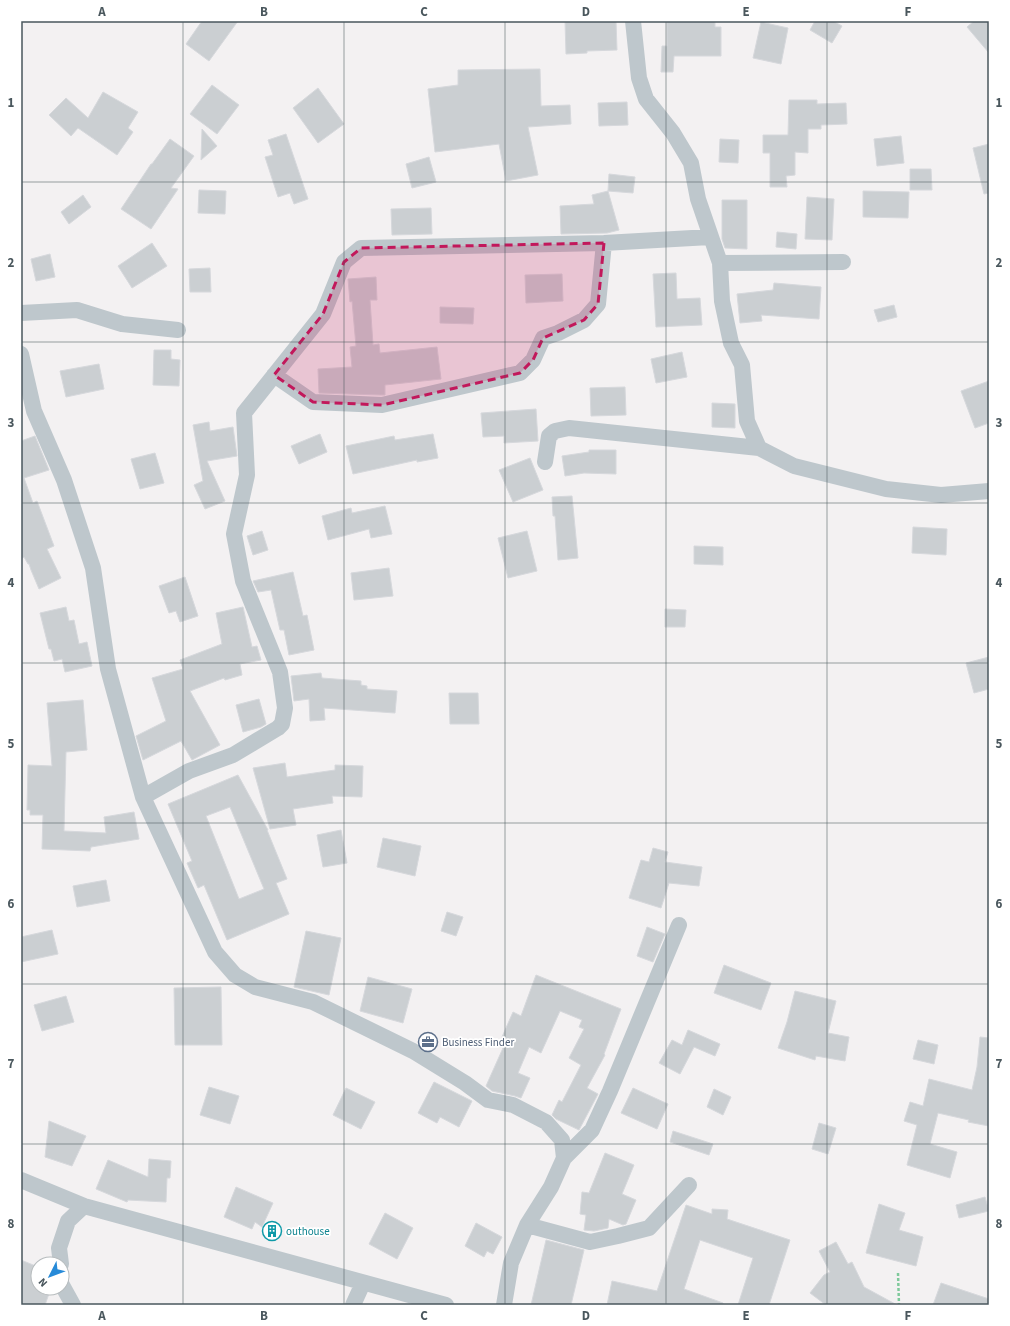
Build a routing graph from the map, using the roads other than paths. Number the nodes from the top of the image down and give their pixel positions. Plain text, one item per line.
1 (633, 21) edge
2 (710, 237) junction
3 (604, 243) junction
4 (843, 262) dead end
5 (720, 263) junction
6 (21, 313) edge
7 (178, 330) dead end
8 (21, 354) edge
9 (274, 375) junction
10 (759, 448) junction
11 (545, 462) dead end
12 (989, 491) edge
13 (143, 797) junction
14 (679, 925) dead end
15 (564, 1158) junction
16 (21, 1180) edge
17 (689, 1185) dead end
18 (84, 1206) junction
19 (527, 1225) junction
20 (60, 1256) edge
21 (363, 1282) junction
22 (68, 1296) edge
23 (73, 1305) edge
24 (353, 1305) edge
25 (446, 1305) edge
26 (504, 1305) edge

1 - 2 street
2 - 3 street
2 - 5 street
3 - 9 street
3 - 9 street
4 - 5 street
5 - 10 street
6 - 7 street
8 - 13 street
9 - 13 street
10 - 11 street
10 - 12 street
13 - 15 street
14 - 15 street
15 - 19 street
16 - 18 street
17 - 19 street
18 - 20 street
18 - 21 street
19 - 26 street
21 - 24 street
21 - 25 street
22 - 23 street

